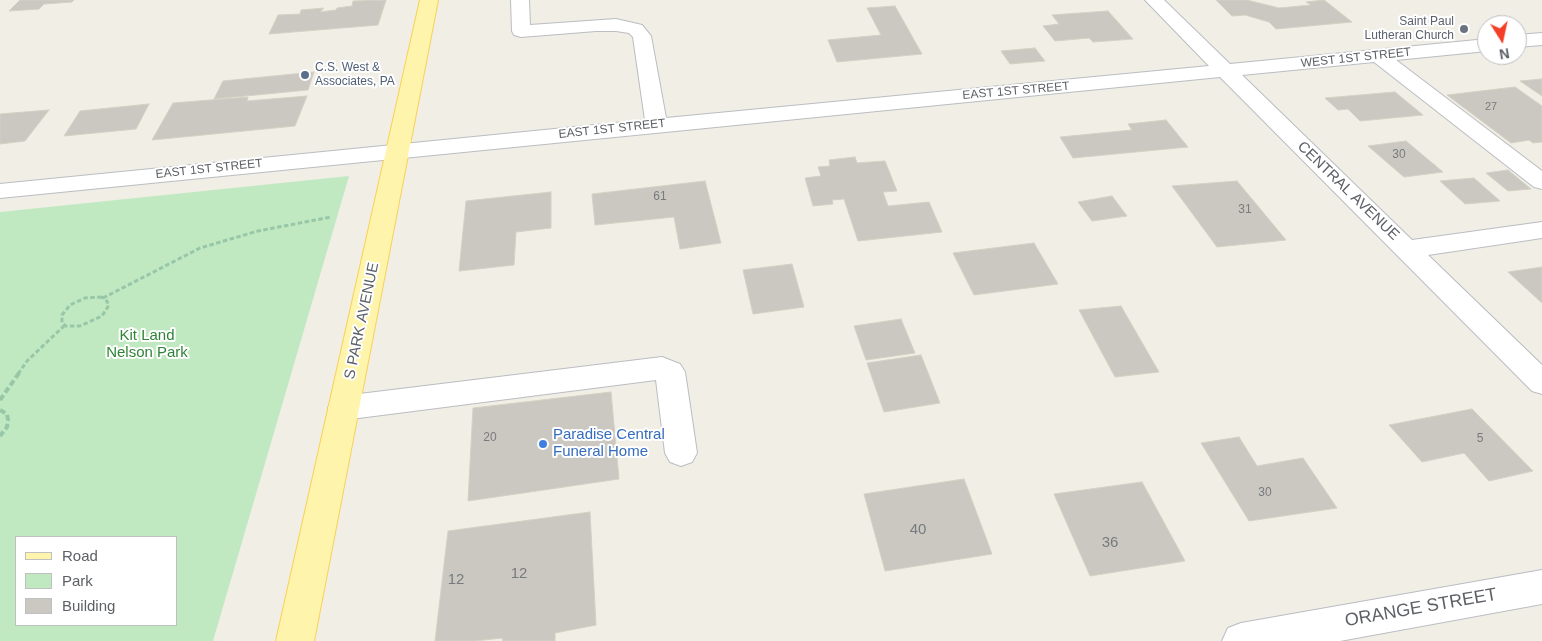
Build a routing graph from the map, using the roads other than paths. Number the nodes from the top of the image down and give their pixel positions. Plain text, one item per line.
1 (429, 0) edge
2 (520, 0) edge
3 (1154, 0) edge
4 (1542, 39) edge
5 (1527, 40) edge
6 (1477, 45) edge
7 (1379, 56) junction
8 (1225, 71) junction
9 (657, 124) junction
10 (398, 150) junction
11 (1542, 182) edge
12 (0, 190) edge
13 (1542, 230) edge
14 (1407, 248) junction
15 (1542, 383) edge
16 (344, 408) junction
17 (681, 453) dead end
18 (1542, 587) edge
19 (294, 641) edge
20 (1241, 641) edge

1 - 10 main road, S PARK AVENUE
2 - 9 street
3 - 8 street, CENTRAL AVENUE
4 - 5 street
6 - 7 street, WEST 1ST STREET
7 - 8 street, WEST 1ST STREET
7 - 11 street
8 - 9 street, EAST 1ST STREET
8 - 14 street, CENTRAL AVENUE
9 - 10 street, EAST 1ST STREET
10 - 12 street, EAST 1ST STREET
10 - 16 main road, S PARK AVENUE
13 - 14 street
14 - 15 street, CENTRAL AVENUE
16 - 17 street
16 - 19 main road, S PARK AVENUE
18 - 20 street, ORANGE STREET

